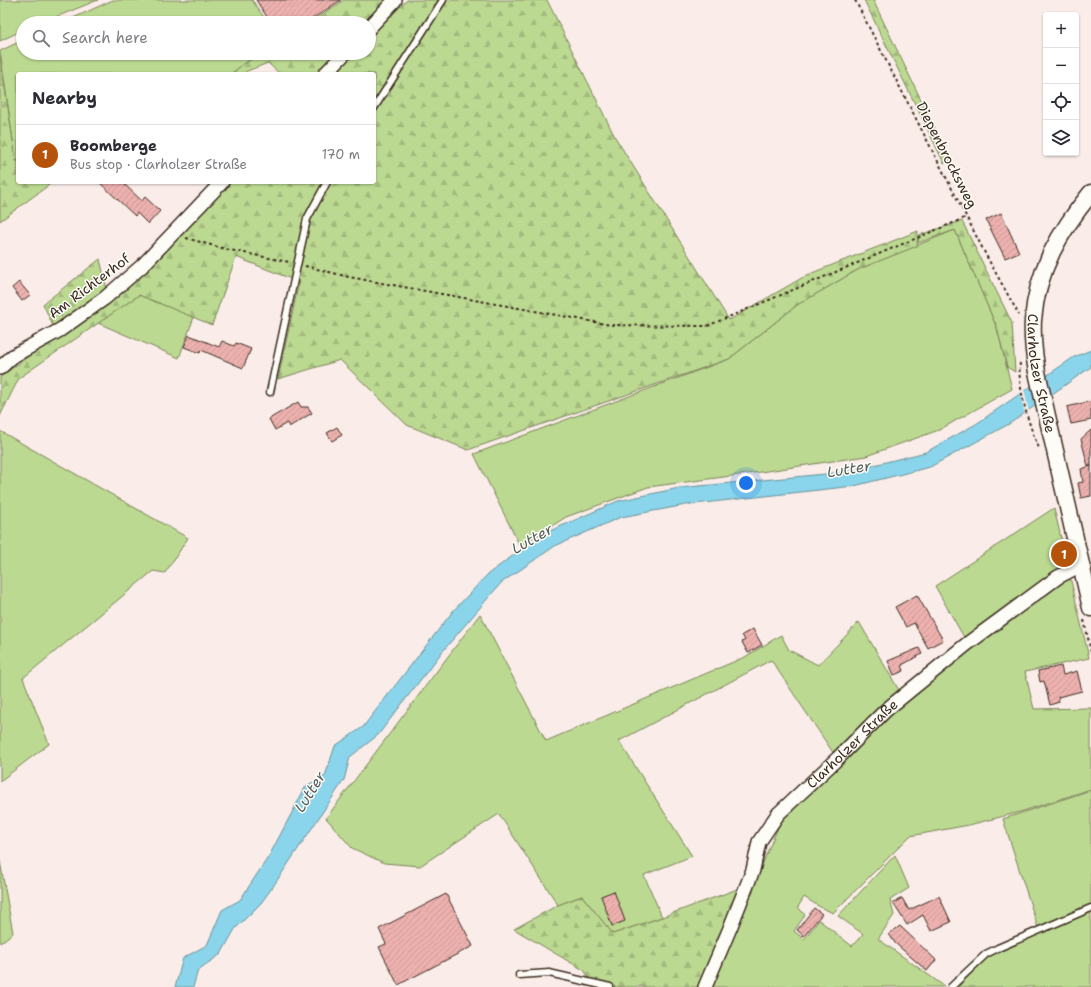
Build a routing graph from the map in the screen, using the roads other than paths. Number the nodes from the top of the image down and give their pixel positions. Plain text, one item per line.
1 (396, 0) edge
2 (443, 0) edge
3 (376, 21) edge
4 (338, 60) edge
5 (327, 72) edge
6 (376, 105) edge
7 (220, 184) edge
8 (326, 184) edge
9 (1091, 193) edge
10 (0, 368) edge
11 (270, 392) dead end
12 (1084, 564) junction
13 (1089, 608) edge
14 (1091, 908) edge
15 (519, 975) dead end
16 (610, 987) edge
17 (704, 987) edge
18 (951, 987) edge

1 - 3 street
2 - 6 lane
4 - 5 street
7 - 10 street, Am Richterhof
8 - 11 lane
9 - 12 street, Clarholzer Straße
12 - 13 street, Clarholzer Straße
12 - 17 street, Clarholzer Straße
14 - 18 lane
15 - 16 lane

